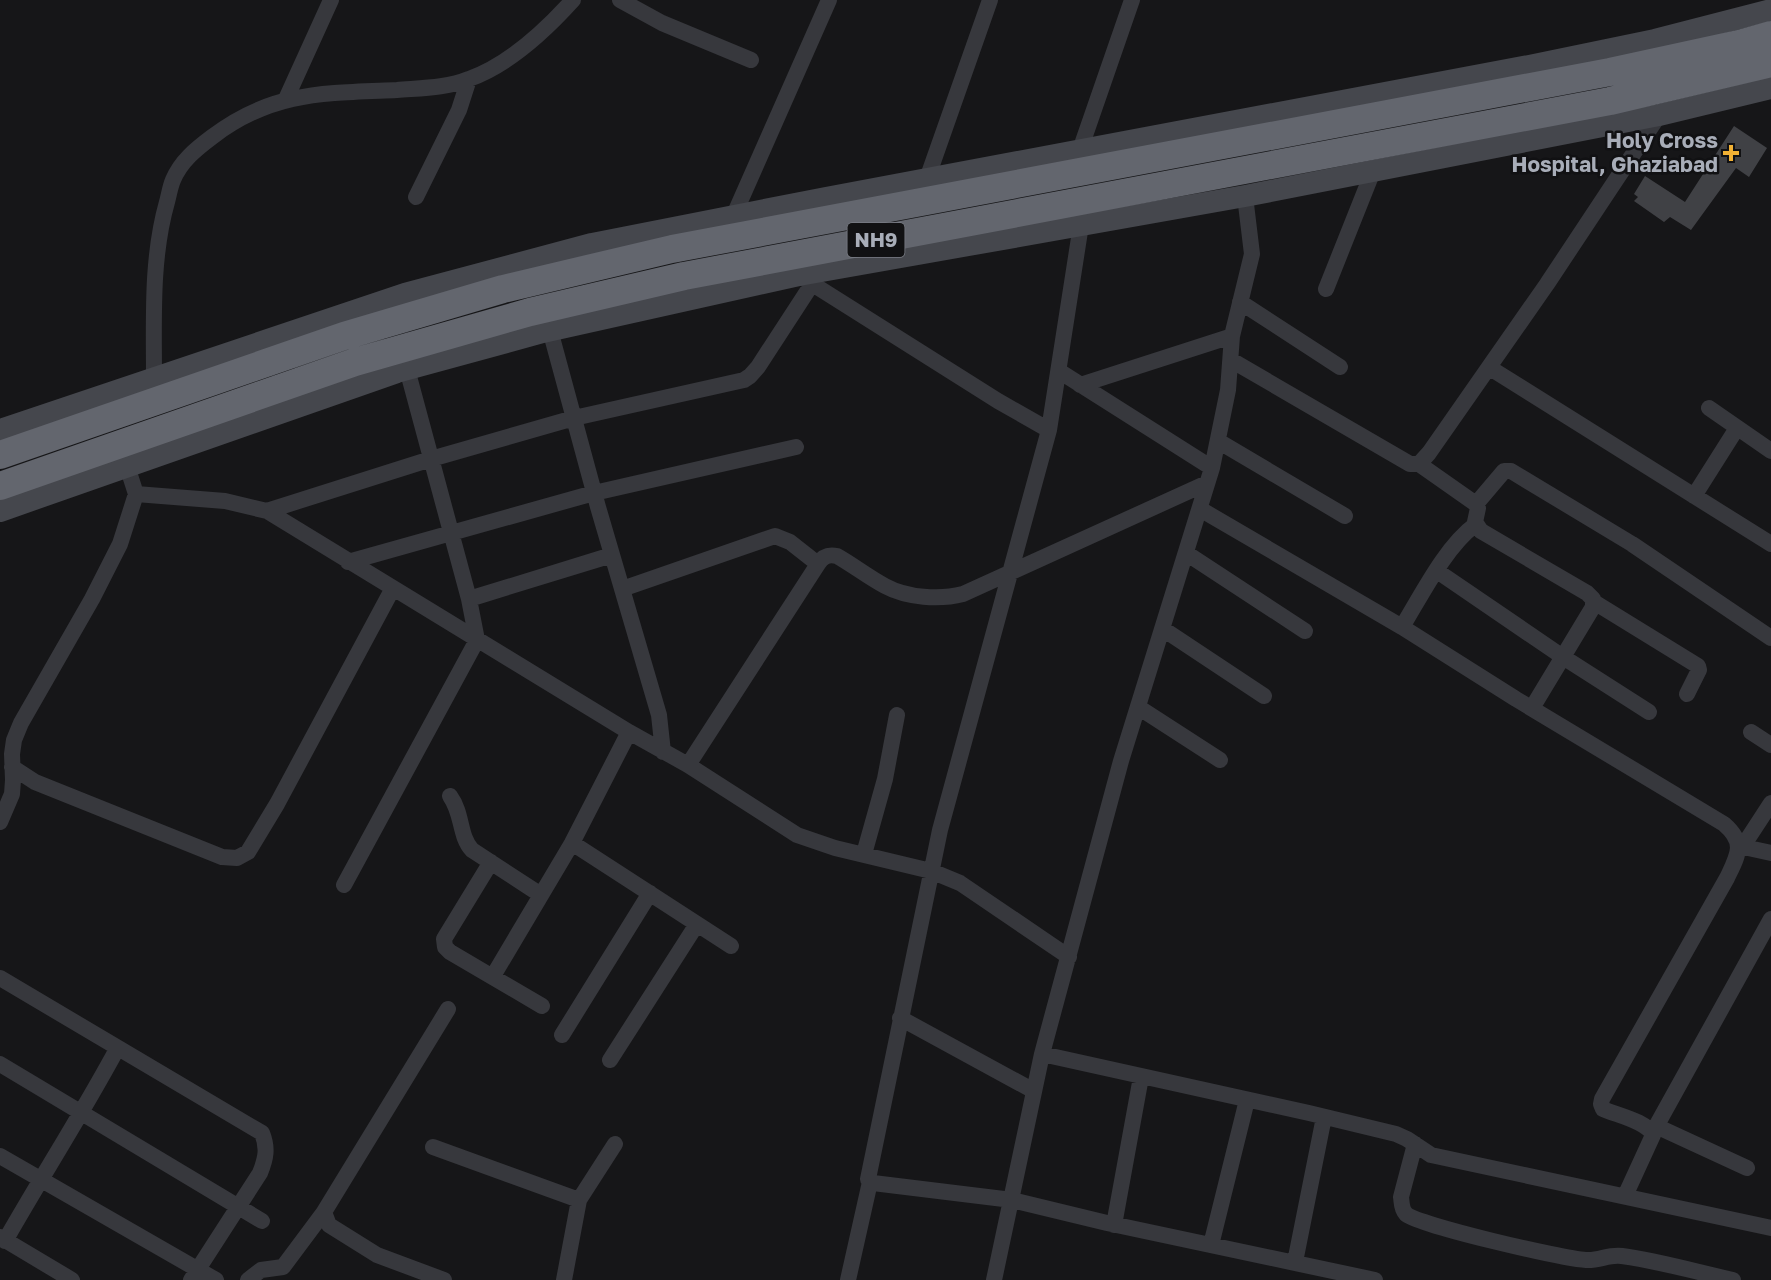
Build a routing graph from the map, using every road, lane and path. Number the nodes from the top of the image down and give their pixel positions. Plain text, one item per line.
1 (331, 0) edge
2 (573, 0) edge
3 (620, 0) edge
4 (829, 0) edge
5 (990, 0) edge
6 (1132, 0) edge
7 (1771, 10) edge
8 (1771, 35) edge
9 (750, 60) dead end
10 (1771, 63) edge
11 (469, 79) junction
12 (1771, 88) edge
13 (286, 99) junction
14 (1659, 115) junction
15 (1080, 150) junction
16 (1373, 171) junction
17 (927, 179) junction
18 (1245, 195) junction
19 (416, 197) dead end
20 (734, 216) junction
21 (1081, 225) junction
22 (806, 279) junction
23 (1326, 289) dead end
24 (1240, 302) junction
25 (550, 330) junction
26 (1232, 336) junction
27 (1231, 360) junction
28 (1340, 367) dead end
29 (1490, 368) junction
30 (407, 369) junction
31 (1059, 372) junction
32 (154, 378) junction
33 (1080, 385) junction
34 (1709, 408) dead end
35 (574, 418) junction
36 (1737, 428) junction
37 (0, 430) edge
38 (1049, 430) junction
39 (1218, 441) junction
40 (796, 447) dead end
41 (1771, 451) edge
42 (0, 454) edge
43 (431, 459) junction
44 (1419, 464) junction
45 (126, 466) junction
46 (1209, 475) junction
47 (0, 486) edge
48 (594, 493) junction
49 (136, 494) junction
50 (1694, 496) junction
51 (1476, 504) junction
52 (1200, 509) junction
53 (0, 511) edge
54 (267, 511) junction
55 (1345, 516) dead end
56 (1476, 525) junction
57 (451, 532) junction
58 (1771, 544) edge
59 (1186, 553) junction
60 (612, 555) junction
61 (348, 562) junction
62 (818, 564) junction
63 (1437, 572) junction
64 (1010, 573) junction
65 (393, 588) junction
66 (622, 589) junction
67 (469, 599) junction
68 (1594, 602) junction
69 (1402, 627) junction
70 (1163, 629) junction
71 (1305, 631) dead end
72 (1771, 638) edge
73 (477, 640) junction
74 (1563, 657) junction
75 (1687, 694) dead end
76 (1264, 696) dead end
77 (1138, 706) junction
78 (1532, 708) junction
79 (1649, 712) dead end
80 (897, 715) dead end
81 (629, 732) junction
82 (1751, 732) dead end
83 (1771, 745) edge
84 (663, 752) junction
85 (1220, 760) dead end
86 (688, 765) junction
87 (12, 767) junction
88 (450, 796) dead end
89 (1771, 803) edge
90 (0, 822) edge
91 (572, 843) junction
92 (1741, 846) junction
93 (1771, 853) edge
94 (864, 854) junction
95 (491, 862) junction
96 (931, 871) junction
97 (344, 885) dead end
98 (650, 893) junction
99 (541, 895) junction
100 (1771, 920) edge
101 (697, 924) junction
102 (732, 946) dead end
103 (1069, 957) junction
104 (493, 976) junction
105 (0, 978) edge
106 (542, 1006) dead end
107 (448, 1009) dead end
108 (900, 1018) junction
109 (562, 1035) dead end
110 (117, 1049) junction
111 (1042, 1054) junction
112 (610, 1060) dead end
113 (0, 1064) edge
114 (1142, 1077) junction
115 (1034, 1091) junction
116 (1247, 1100) junction
117 (82, 1113) junction
118 (1324, 1117) junction
119 (1654, 1129) junction
120 (615, 1144) dead end
121 (1415, 1144) junction
122 (433, 1147) dead end
123 (0, 1156) edge
124 (1747, 1168) dead end
125 (40, 1179) junction
126 (870, 1182) junction
127 (1625, 1196) junction
128 (579, 1200) junction
129 (1012, 1200) junction
130 (237, 1207) junction
131 (324, 1212) junction
132 (262, 1221) dead end
133 (1114, 1225) junction
134 (1771, 1228) edge
135 (3, 1239) edge
136 (1211, 1245) junction
137 (1295, 1263) junction
138 (195, 1274) edge
139 (72, 1280) edge
140 (216, 1280) edge
141 (248, 1280) edge
142 (444, 1280) edge
143 (564, 1280) edge
144 (848, 1280) edge
145 (994, 1280) edge
146 (1375, 1280) edge
147 (1733, 1280) edge

1 - 13 street
2 - 11 street
3 - 9 street
4 - 20 street
5 - 17 street
6 - 15 street
7 - 15 main road
8 - 42 highway, NH9
10 - 47 highway, NH9
11 - 13 street
11 - 19 street
12 - 14 main road
13 - 32 street
14 - 16 main road
14 - 29 street
15 - 17 main road
16 - 18 main road
16 - 23 street
17 - 20 main road
18 - 21 main road
18 - 24 street
20 - 32 main road
21 - 22 main road
21 - 31 street
22 - 25 main road
22 - 35 street
22 - 38 street
24 - 26 street
24 - 28 street
25 - 30 main road
25 - 35 street
26 - 27 street
26 - 33 street
27 - 39 street
27 - 44 street
29 - 44 street
29 - 50 street
30 - 43 street
30 - 45 main road
31 - 33 street
31 - 38 street
32 - 37 main road
33 - 46 street
34 - 36 street
35 - 43 street
35 - 48 street
36 - 41 street
36 - 50 street
38 - 64 street
39 - 46 street
39 - 55 street
40 - 48 street
43 - 54 street
43 - 57 street
44 - 51 street
45 - 49 street
45 - 53 main road
46 - 52 street
46 - 64 street
48 - 57 street
48 - 60 street
49 - 54 street
49 - 87 street
50 - 58 street
51 - 56 street
51 - 72 street
52 - 59 street
52 - 69 street
54 - 61 street
56 - 63 street
56 - 68 street
57 - 61 street
57 - 67 street
59 - 70 street
59 - 71 street
60 - 66 street
60 - 67 street
61 - 65 street
62 - 64 street
62 - 66 street
62 - 86 street
63 - 69 street
63 - 74 street
64 - 96 street
65 - 73 street
65 - 87 street
66 - 84 street
67 - 73 street
68 - 74 street
68 - 75 street
69 - 78 street
70 - 76 street
70 - 77 street
73 - 81 street
73 - 97 street
74 - 78 street
74 - 79 street
77 - 85 street
77 - 103 street
78 - 92 street
80 - 94 street
81 - 84 street
81 - 91 street
82 - 83 street
84 - 86 street
86 - 94 street
87 - 90 street
88 - 95 street
89 - 92 street
91 - 98 street
91 - 99 street
92 - 93 street
92 - 119 street
94 - 96 street
95 - 99 street
95 - 104 street
96 - 103 street
96 - 108 street
98 - 101 street
98 - 109 street
99 - 104 street
100 - 119 street
101 - 102 street
101 - 112 street
103 - 111 street
104 - 106 street
105 - 110 street
107 - 131 street
108 - 115 street
108 - 126 street
110 - 117 street
110 - 130 street
111 - 114 street
111 - 115 street
113 - 117 street
114 - 116 street
114 - 133 street
115 - 129 street
116 - 118 street
116 - 136 street
117 - 125 street
117 - 130 street
118 - 121 street
118 - 137 street
119 - 124 street
119 - 127 street
120 - 128 street
121 - 127 street
121 - 147 street
122 - 128 street
123 - 125 street
125 - 135 street
125 - 138 street
126 - 129 street
126 - 144 street
127 - 134 street
128 - 143 street
129 - 133 street
129 - 145 street
130 - 132 street
130 - 138 street
131 - 141 street
131 - 142 street
133 - 136 street
135 - 139 street
136 - 137 street
137 - 146 street
138 - 140 street

